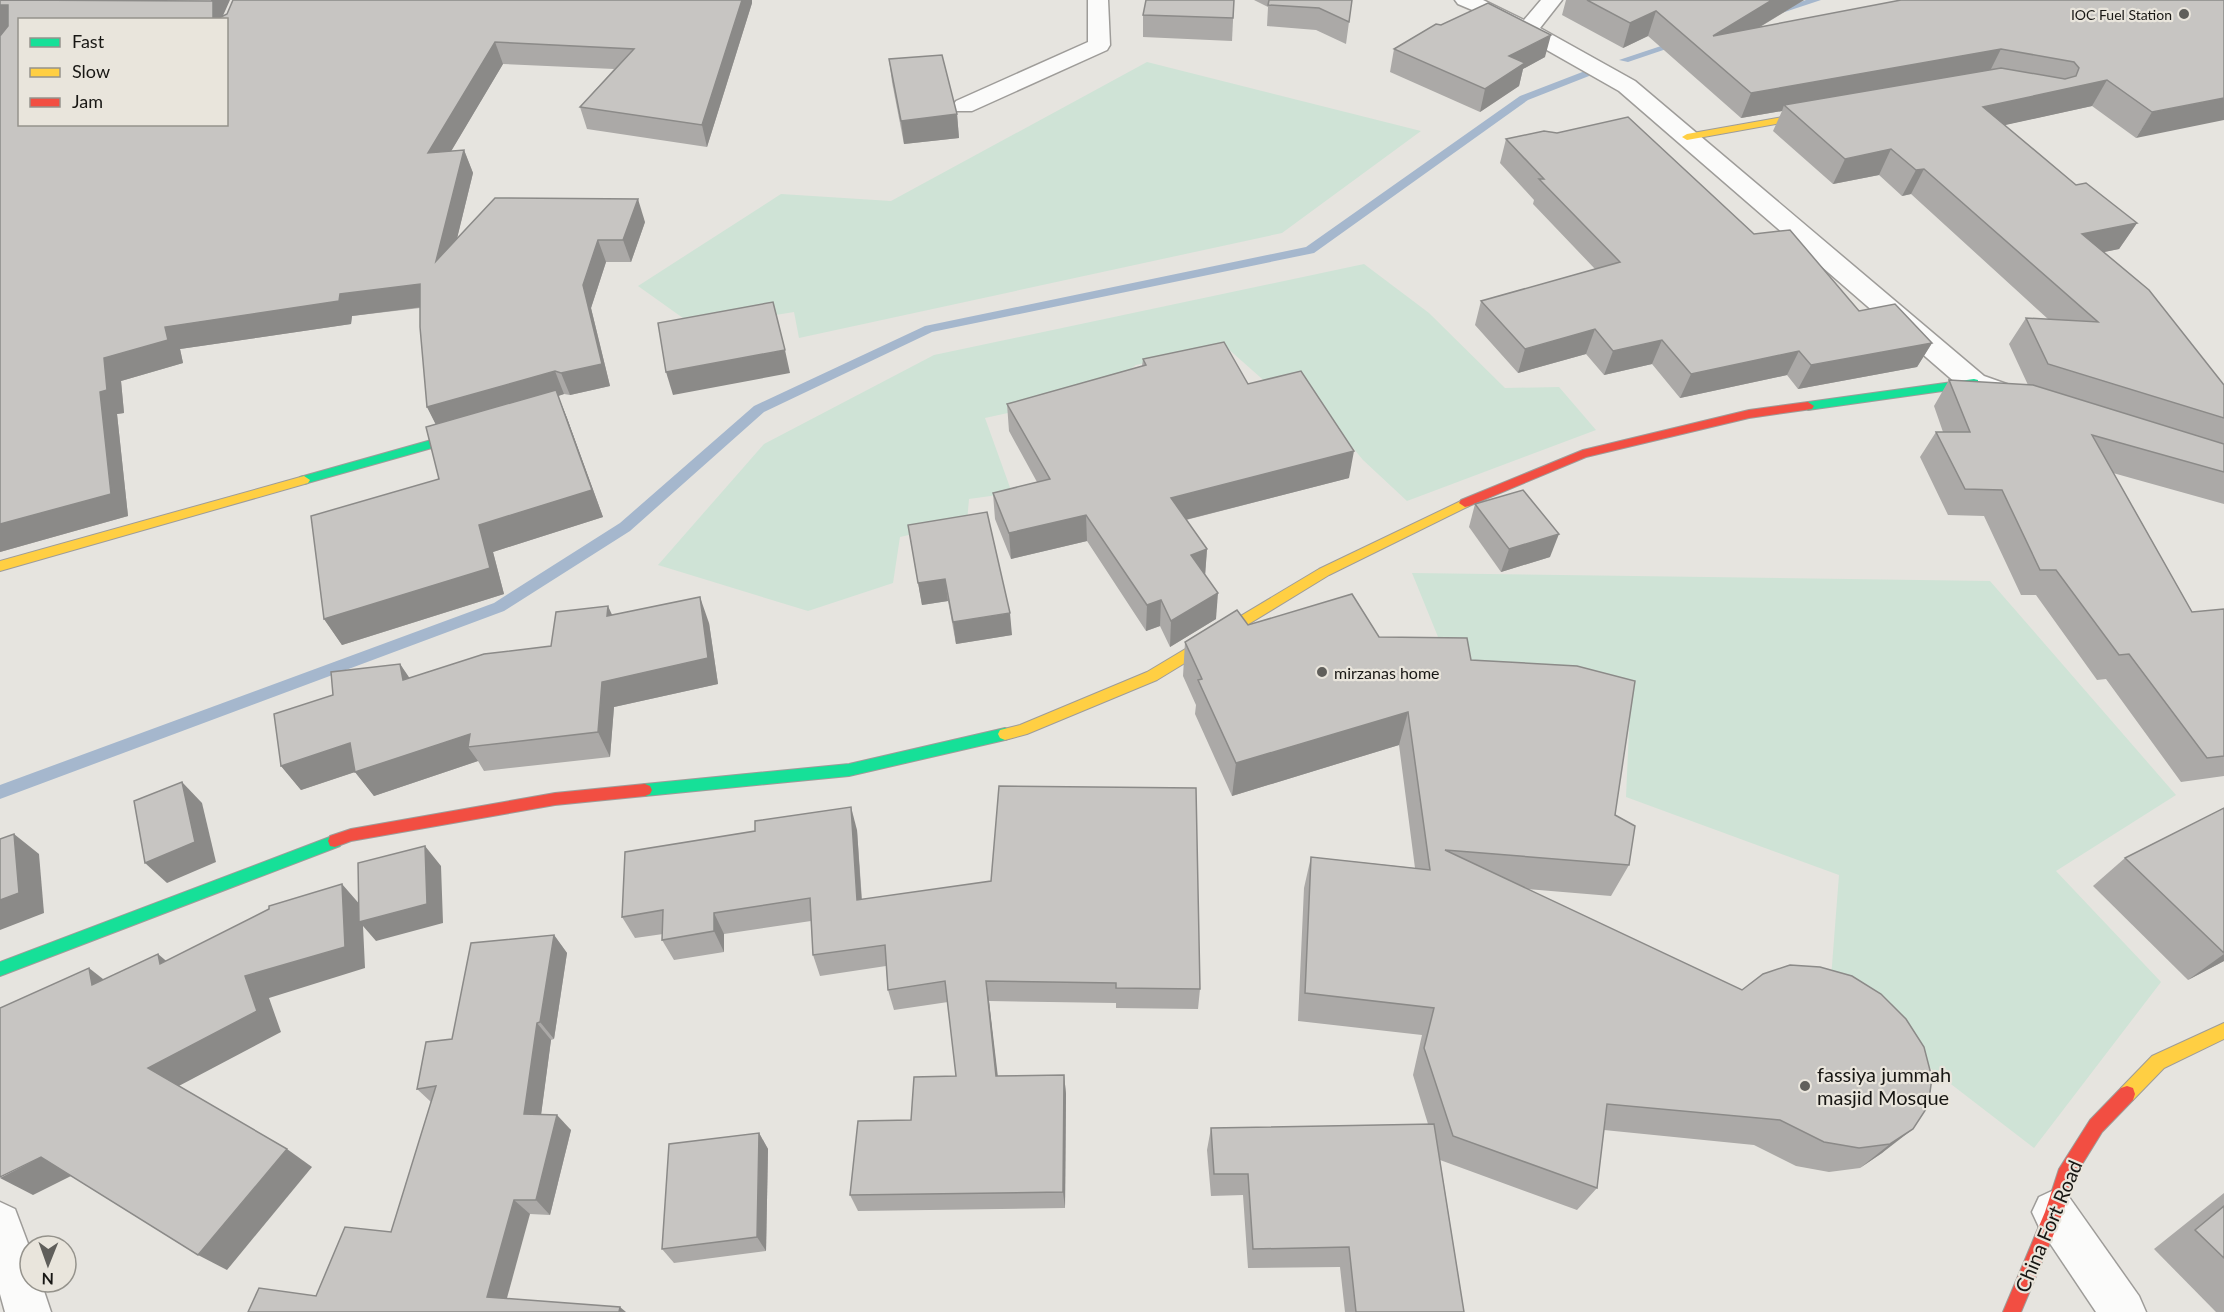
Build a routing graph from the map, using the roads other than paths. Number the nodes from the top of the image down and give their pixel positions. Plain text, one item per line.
1 (1098, 0) edge
2 (1465, 0) edge
3 (1552, 0) edge
4 (1527, 30) junction
5 (964, 106) dead end
6 (1838, 111) edge
7 (1688, 137) junction
8 (1974, 383) junction
9 (2027, 402) edge
10 (484, 429) edge
11 (0, 566) edge
12 (0, 969) edge
13 (2224, 1031) edge
14 (2054, 1212) junction
15 (0, 1224) edge
16 (28, 1312) edge
17 (2012, 1312) edge
18 (2123, 1312) edge

1 - 5 street
2 - 4 street
3 - 4 street
4 - 7 street
6 - 7 street
7 - 8 street
8 - 9 street
8 - 12 street
10 - 11 street
13 - 14 street, China Fort Road
14 - 17 street, China Fort Road
14 - 18 street
15 - 16 street

